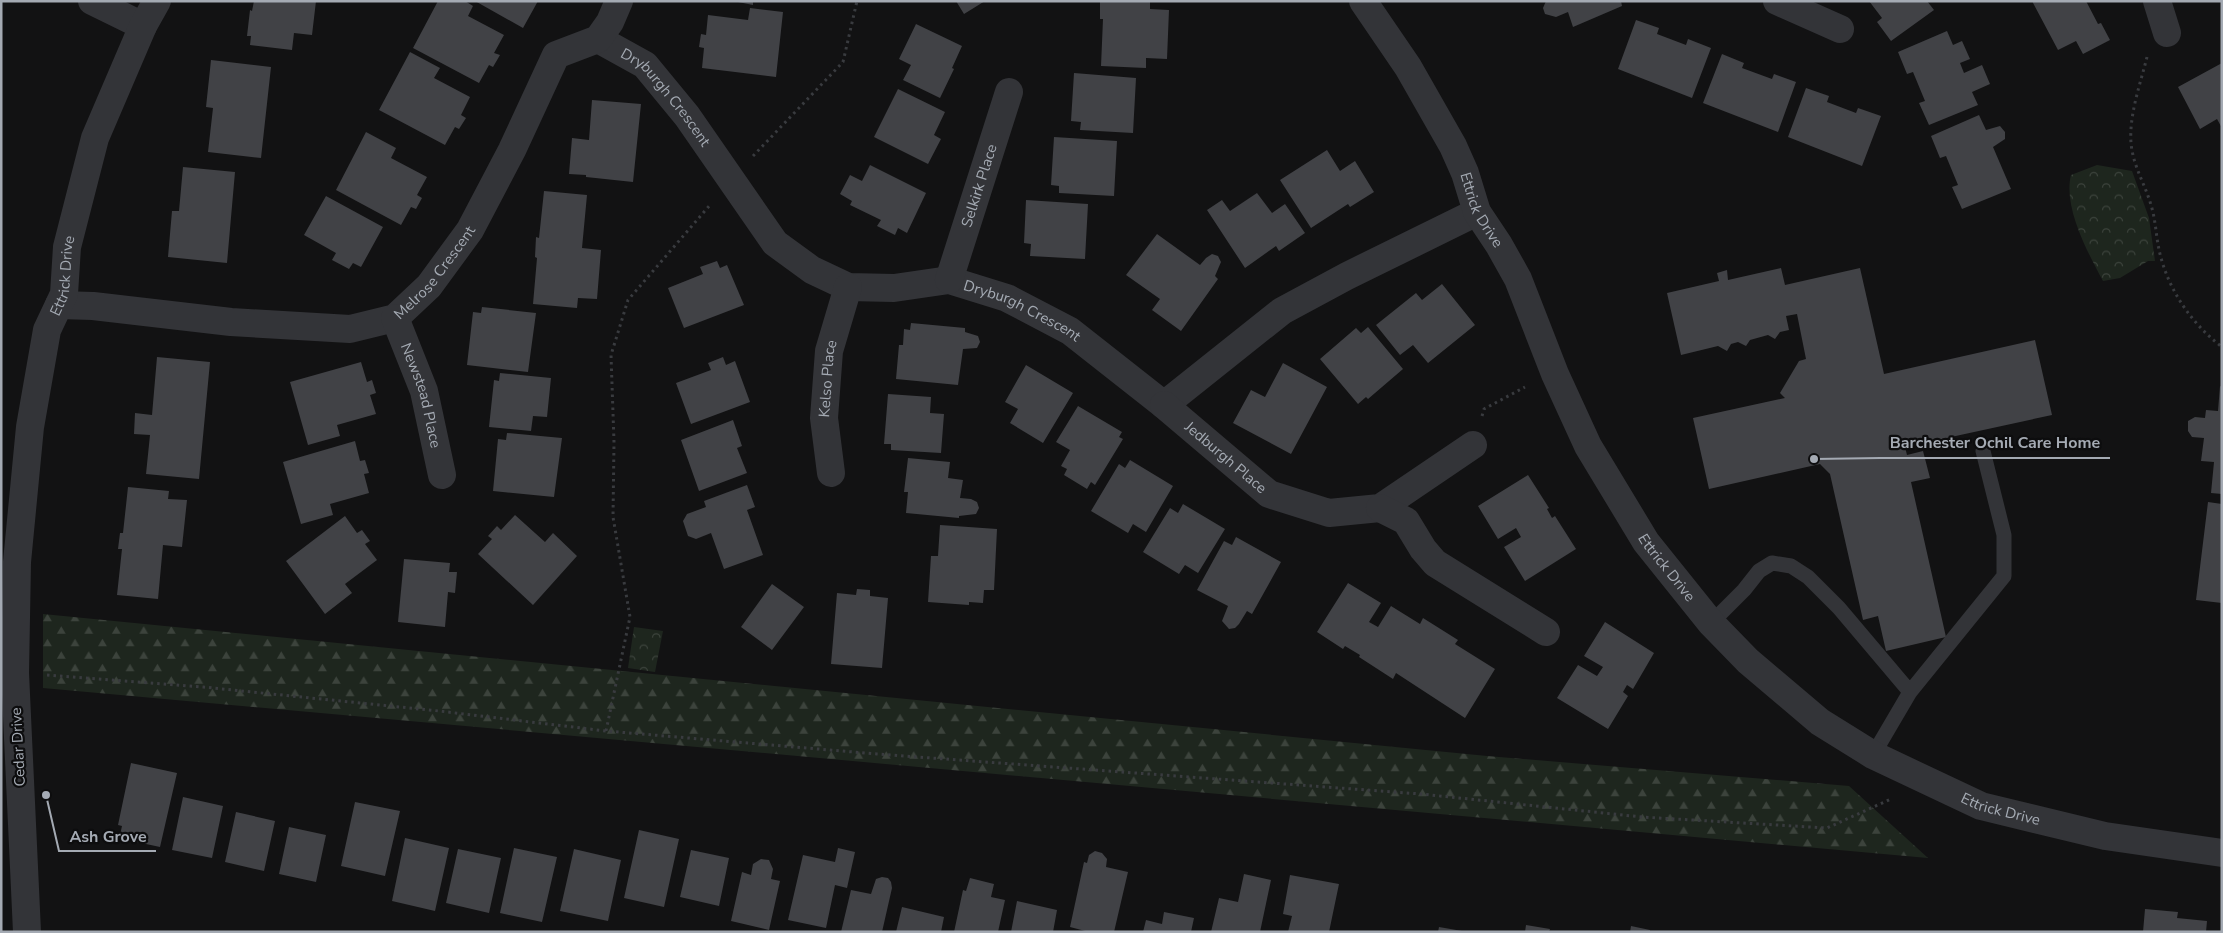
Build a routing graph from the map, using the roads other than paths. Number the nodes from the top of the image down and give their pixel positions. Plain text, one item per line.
1 (92, 1) edge
2 (157, 1) edge
3 (619, 1) edge
4 (1363, 1) edge
5 (1777, 1) edge
6 (143, 26) junction
7 (1840, 29) dead end
8 (598, 39) junction
9 (1009, 92) dead end
10 (1476, 212) junction
11 (949, 280) junction
12 (848, 287) junction
13 (59, 305) junction
14 (395, 318) junction
15 (1164, 405) junction
16 (1473, 445) road end
17 (1983, 451) dead end
18 (831, 473) dead end
19 (442, 476) dead end
20 (1380, 508) junction
21 (9, 564) edge
22 (1711, 623) junction
23 (1546, 632) dead end
24 (1910, 692) junction
25 (1873, 755) junction
26 (2222, 853) edge
27 (27, 932) edge

1 - 6 street
2 - 6 street, Ettrick Drive
3 - 8 street
4 - 10 street, Ettrick Drive
5 - 7 street
6 - 13 street, Ettrick Drive
8 - 12 street, Dryburgh Crescent
8 - 14 street, Melrose Crescent
9 - 11 street, Selkirk Place
10 - 15 street
10 - 22 street, Ettrick Drive
11 - 12 street, Dryburgh Crescent
11 - 15 street, Dryburgh Crescent
12 - 18 street, Kelso Place
13 - 14 street, Melrose Crescent
13 - 21 street, Ettrick Drive
14 - 19 street, Newstead Place
15 - 20 street, Jedburgh Place
16 - 20 street, Jedburgh Place
17 - 24 lane
20 - 23 street
21 - 27 street, Cedar Drive
22 - 24 lane
22 - 25 street, Ettrick Drive
24 - 25 lane
25 - 26 street, Ettrick Drive

